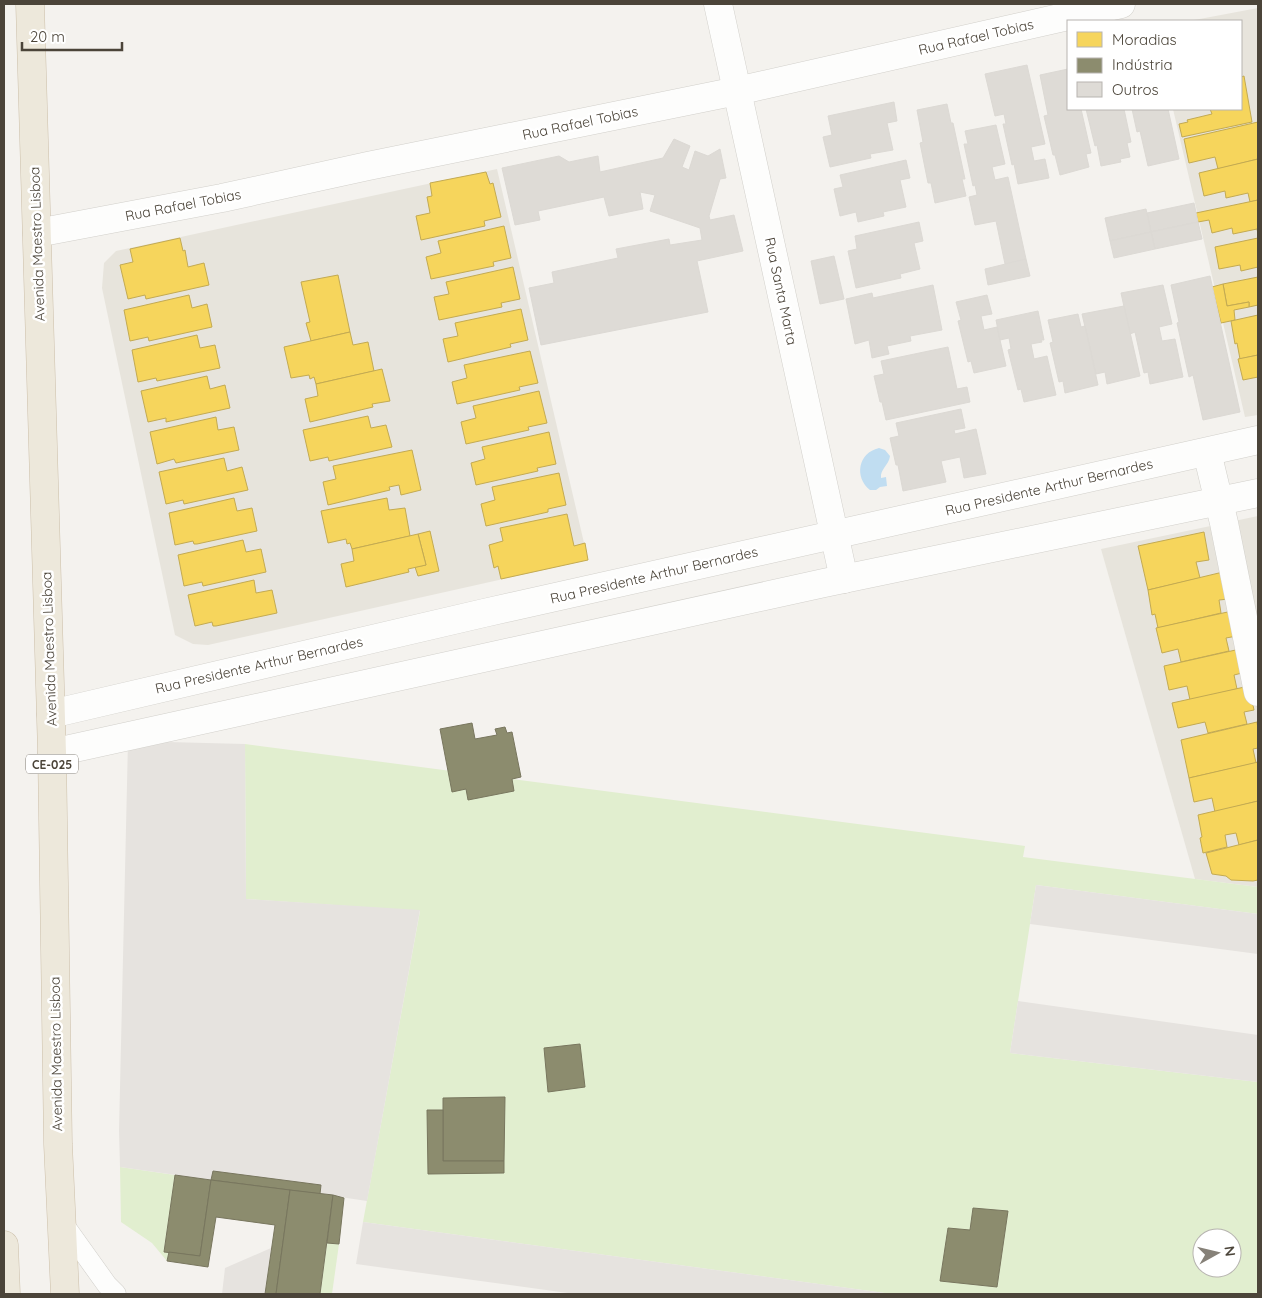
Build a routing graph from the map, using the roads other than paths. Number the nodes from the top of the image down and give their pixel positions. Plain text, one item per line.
1 (30, 4) edge
2 (718, 4) edge
3 (1121, 4) edge
4 (737, 91) junction
5 (37, 233) junction
6 (1258, 440) edge
7 (1207, 452) junction
8 (1258, 493) edge
9 (1218, 501) junction
10 (834, 534) junction
11 (844, 579) junction
12 (484, 613) junction
13 (493, 656) junction
14 (1258, 692) edge
15 (51, 714) junction
16 (52, 753) junction
17 (62, 1222) junction
18 (4, 1245) edge
19 (6, 1294) edge
20 (66, 1294) edge
21 (116, 1294) edge

1 - 5 highway, Avenida Maestro Lisboa / CE-025
2 - 4 street, Rua Santa Marta
3 - 4 street, Rua Rafael Tobias
4 - 5 street, Rua Rafael Tobias
4 - 10 street, Rua Santa Marta
5 - 15 highway, Avenida Maestro Lisboa / CE-025
6 - 7 street, Rua Presidente Arthur Bernardes
7 - 9 street
7 - 10 street, Rua Presidente Arthur Bernardes
8 - 9 street
9 - 11 street
9 - 14 street
10 - 11 street, Rua Santa Marta
10 - 12 street, Rua Presidente Arthur Bernardes
11 - 13 street
12 - 13 street
12 - 15 street, Rua Presidente Arthur Bernardes
13 - 16 street
15 - 16 highway, Avenida Maestro Lisboa / CE-025
16 - 17 highway, Avenida Maestro Lisboa / CE-025
17 - 20 highway, Avenida Maestro Lisboa / CE-025
17 - 21 lane
18 - 19 highway

